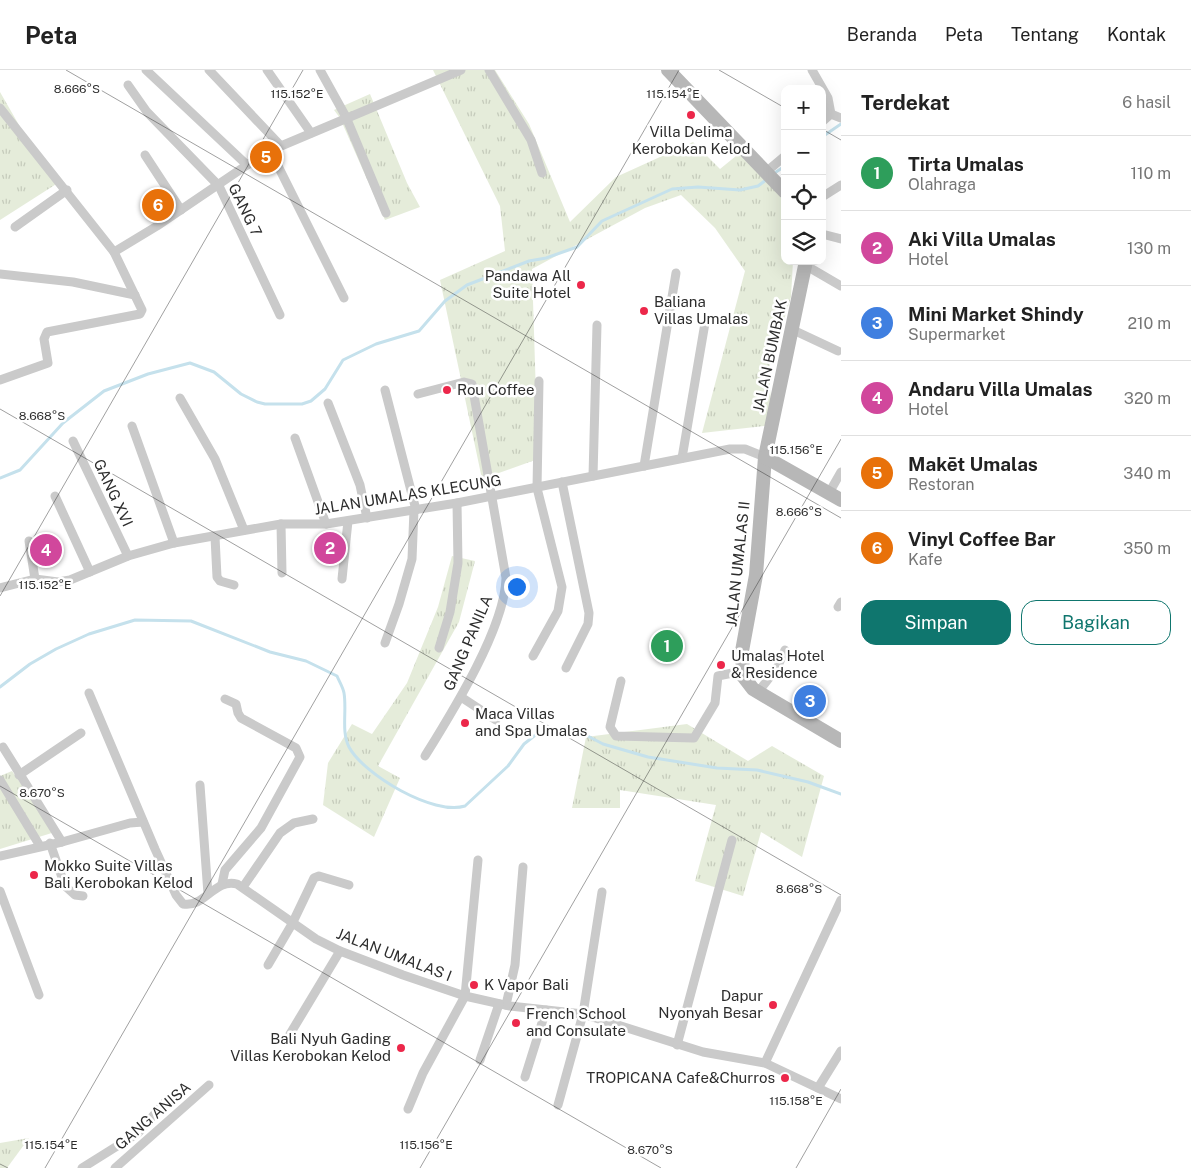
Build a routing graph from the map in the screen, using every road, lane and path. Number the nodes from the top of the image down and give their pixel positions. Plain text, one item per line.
1 (146, 70) edge
2 (209, 70) edge
3 (267, 70) edge
4 (320, 70) edge
5 (461, 70) edge
6 (489, 70) edge
7 (668, 70) edge
8 (812, 70) edge
9 (128, 85) dead end
10 (0, 108) edge
11 (831, 114) junction
12 (346, 117) junction
13 (826, 118) edge
14 (841, 118) edge
15 (311, 133) junction
16 (281, 146) junction
17 (271, 152) junction
18 (145, 155) dead end
19 (781, 159) edge
20 (247, 165) junction
21 (766, 172) junction
22 (542, 173) dead end
23 (841, 185) edge
24 (219, 186) junction
25 (781, 188) edge
26 (67, 190) junction
27 (826, 194) edge
28 (181, 210) junction
29 (386, 213) dead end
30 (15, 227) dead end
31 (826, 235) edge
32 (841, 240) edge
33 (114, 252) junction
34 (806, 265) edge
35 (809, 265) edge
36 (676, 272) dead end
37 (0, 274) edge
38 (841, 286) edge
39 (135, 295) junction
40 (344, 298) dead end
41 (280, 315) dead end
42 (705, 323) dead end
43 (597, 325) dead end
44 (791, 329) junction
45 (838, 351) dead end
46 (0, 380) edge
47 (539, 381) dead end
48 (385, 390) dead end
49 (418, 394) dead end
50 (180, 398) dead end
51 (328, 403) dead end
52 (132, 426) dead end
53 (295, 438) dead end
54 (73, 441) dead end
55 (764, 457) junction
56 (682, 458) junction
57 (644, 466) junction
58 (841, 472) edge
59 (593, 476) junction
60 (562, 482) junction
61 (537, 488) junction
62 (54, 496) dead end
63 (491, 496) junction
64 (835, 496) edge
65 (457, 504) junction
66 (415, 510) junction
67 (367, 518) junction
68 (348, 520) junction
69 (281, 524) junction
70 (326, 524) junction
71 (244, 530) junction
72 (215, 537) junction
73 (29, 541) dead end
74 (174, 544) junction
75 (128, 556) junction
76 (90, 572) junction
77 (282, 573) dead end
78 (34, 579) junction
79 (342, 579) dead end
80 (234, 584) dead end
81 (0, 588) edge
82 (385, 643) dead end
83 (440, 648) dead end
84 (785, 650) dead end
85 (533, 656) dead end
86 (566, 668) dead end
87 (742, 671) junction
88 (621, 681) dead end
89 (758, 692) junction
90 (89, 693) dead end
91 (461, 697) junction
92 (225, 699) dead end
93 (496, 720) dead end
94 (81, 733) dead end
95 (841, 741) edge
96 (3, 747) dead end
97 (425, 756) dead end
98 (19, 775) junction
99 (0, 780) edge
100 (200, 785) dead end
101 (313, 820) dead end
102 (143, 822) junction
103 (732, 840) dead end
104 (62, 842) junction
105 (50, 843) junction
106 (40, 846) junction
107 (0, 856) edge
108 (478, 860) dead end
109 (523, 867) dead end
110 (222, 884) junction
111 (349, 885) dead end
112 (243, 887) junction
113 (0, 891) edge
114 (602, 892) dead end
115 (208, 894) junction
116 (83, 896) dead end
117 (841, 900) edge
118 (292, 924) junction
119 (340, 951) junction
120 (268, 965) dead end
121 (39, 995) dead end
122 (465, 996) junction
123 (502, 1005) junction
124 (546, 1010) junction
125 (583, 1014) junction
126 (290, 1034) dead end
127 (678, 1045) junction
128 (841, 1051) edge
129 (480, 1060) dead end
130 (765, 1063) junction
131 (525, 1076) dead end
132 (209, 1085) dead end
133 (818, 1088) junction
134 (841, 1099) edge
135 (168, 1100) dead end
136 (558, 1105) dead end
137 (408, 1109) dead end
138 (82, 1168) edge
139 (115, 1168) edge

1 - 20 street
2 - 16 street
3 - 15 street
4 - 12 street
5 - 12 street
6 - 22 street
7 - 21 street
8 - 11 street
9 - 24 street, GANG 7
10 - 26 street
11 - 13 street
11 - 14 street
12 - 15 street
12 - 29 street
15 - 16 street
16 - 17 street
17 - 20 street
17 - 40 street
18 - 28 street
19 - 21 street
20 - 24 street
21 - 25 street
23 - 27 street
24 - 28 street
24 - 41 street, GANG 7
26 - 30 street
26 - 33 street
28 - 33 street
31 - 32 street
33 - 39 street
34 - 44 street, JALAN BUMBAK
35 - 38 street
36 - 57 street
37 - 39 street
39 - 46 street
42 - 56 street
43 - 59 street
44 - 45 street
44 - 55 street, JALAN BUMBAK
47 - 61 street
48 - 66 street
49 - 63 street, GANG PANILA
50 - 71 street
51 - 67 street
52 - 74 street
53 - 70 street
54 - 75 street, GANG XVI
55 - 56 street, JALAN UMALAS KLECUNG
55 - 64 street
55 - 87 street, JALAN UMALAS II
56 - 57 street, JALAN UMALAS KLECUNG
57 - 59 street, JALAN UMALAS KLECUNG
58 - 64 street
59 - 60 street, JALAN UMALAS KLECUNG
60 - 61 street, JALAN UMALAS KLECUNG
60 - 86 street
61 - 63 street, JALAN UMALAS KLECUNG
61 - 85 street
62 - 76 street
63 - 65 street, JALAN UMALAS KLECUNG
63 - 91 street, GANG PANILA
65 - 66 street, JALAN UMALAS KLECUNG
65 - 83 street
66 - 67 street, JALAN UMALAS KLECUNG
66 - 82 street
67 - 68 street, JALAN UMALAS KLECUNG
68 - 70 street, JALAN UMALAS KLECUNG
68 - 79 street
69 - 70 street, JALAN UMALAS KLECUNG
69 - 71 street, JALAN UMALAS KLECUNG
69 - 77 street
71 - 72 street, JALAN UMALAS KLECUNG
72 - 74 street, JALAN UMALAS KLECUNG
72 - 80 street
73 - 78 street
74 - 75 street, JALAN UMALAS KLECUNG
75 - 76 street, JALAN UMALAS KLECUNG
76 - 78 street, JALAN UMALAS KLECUNG
78 - 81 street, JALAN UMALAS KLECUNG
84 - 89 street
87 - 88 street
87 - 89 street
89 - 95 street
90 - 102 street
91 - 93 street
91 - 97 street, GANG PANILA
92 - 110 street
94 - 98 street
96 - 98 street
98 - 104 street
99 - 106 street
100 - 115 street
101 - 112 street
102 - 104 street
102 - 115 street
103 - 127 street
104 - 105 street
105 - 106 street
105 - 116 street
106 - 107 street
108 - 122 street
109 - 123 street
110 - 112 street, JALAN UMALAS I
110 - 115 street
111 - 118 street
112 - 118 street, JALAN UMALAS I
113 - 121 street
114 - 125 street
117 - 130 street
118 - 119 street, JALAN UMALAS I
118 - 120 street
119 - 122 street, JALAN UMALAS I
119 - 126 street
122 - 123 street, JALAN UMALAS I
122 - 137 street
123 - 124 street, JALAN UMALAS I
123 - 129 street
124 - 125 street, JALAN UMALAS I
124 - 131 street
125 - 127 street, JALAN UMALAS I
125 - 136 street
127 - 130 street, JALAN UMALAS I
128 - 133 street
130 - 133 street, JALAN UMALAS I
132 - 139 street, GANG ANISA
133 - 134 street, JALAN UMALAS I
135 - 138 street

